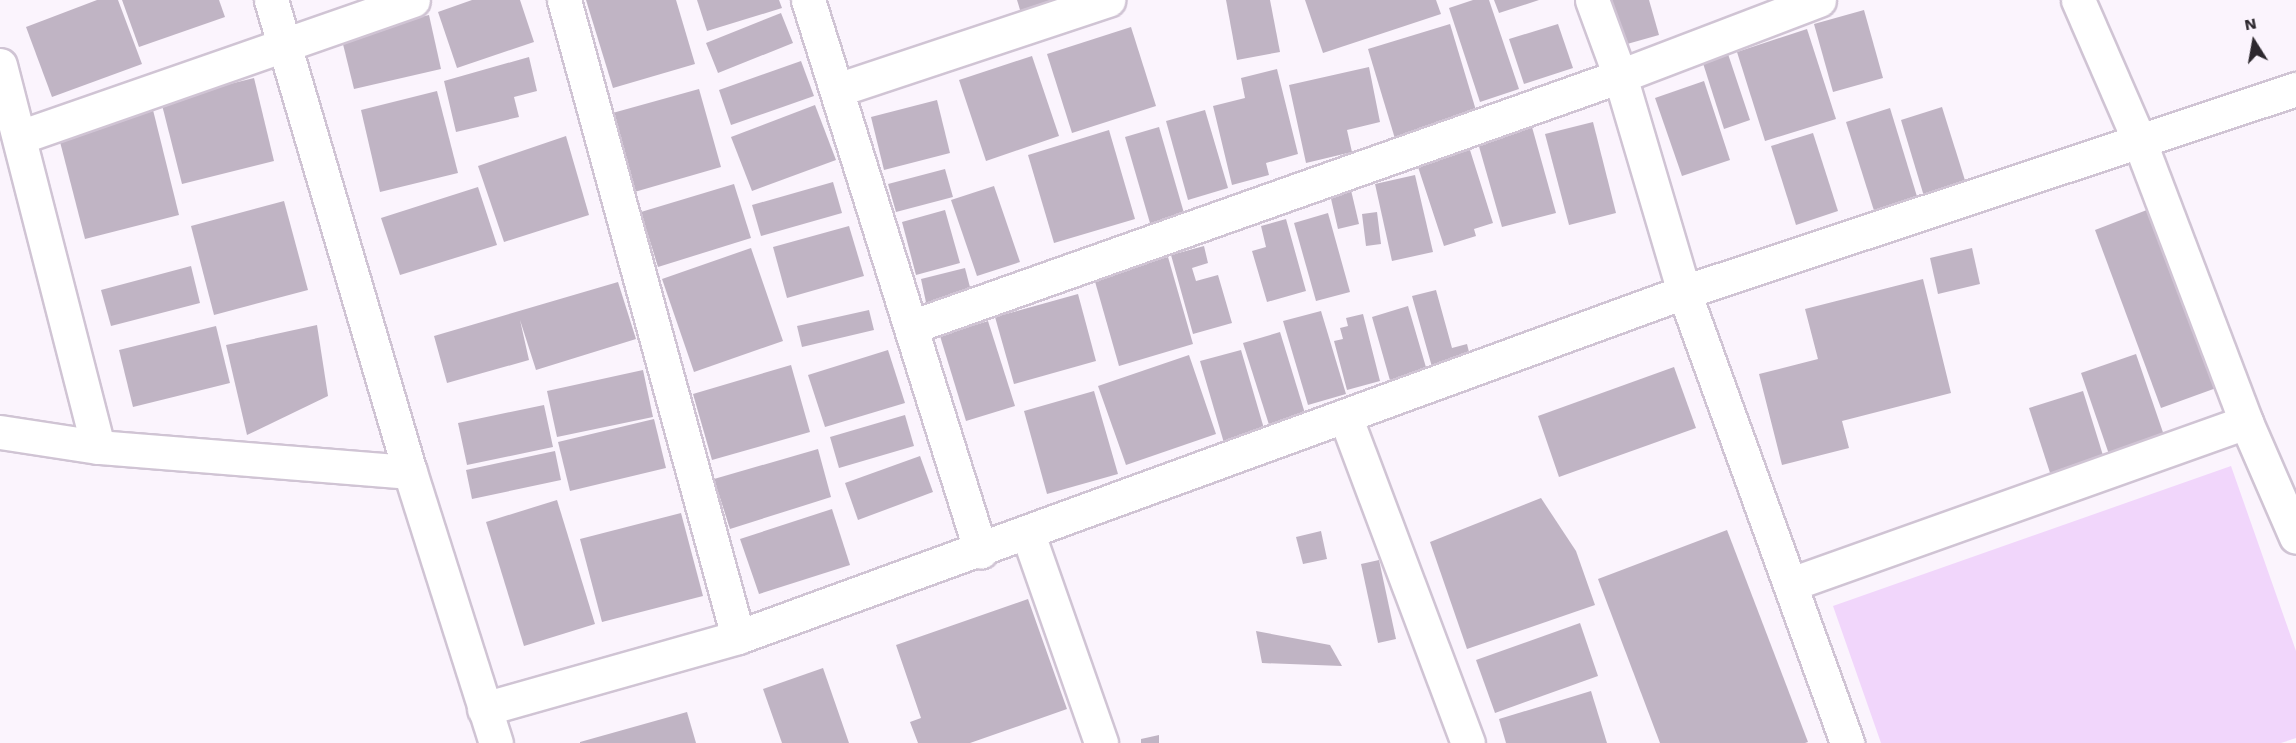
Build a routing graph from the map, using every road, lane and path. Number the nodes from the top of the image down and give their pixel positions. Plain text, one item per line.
1 (271, 0) edge
2 (413, 0) edge
3 (564, 0) edge
4 (808, 0) edge
5 (1108, 0) edge
6 (1592, 0) edge
7 (1820, 0) edge
8 (2078, 0) edge
9 (286, 43) junction
10 (0, 65) edge
11 (1620, 76) junction
12 (2296, 89) edge
13 (837, 90) junction
14 (20, 137) junction
15 (2139, 140) junction
16 (1684, 292) junction
17 (911, 327) junction
18 (1345, 416) junction
19 (2246, 422) junction
20 (0, 432) edge
21 (98, 447) junction
22 (410, 472) junction
23 (1028, 534) junction
24 (2296, 537) edge
25 (981, 552) junction
26 (1791, 585) junction
27 (738, 638) junction
28 (484, 709) junction
29 (496, 743) edge
30 (1101, 743) edge
31 (1468, 743) edge
32 (1846, 743) edge

1 - 9 street
2 - 9 street
3 - 27 street
4 - 13 street
5 - 13 street
6 - 11 street
7 - 11 street
8 - 15 street
9 - 14 street
9 - 22 street
10 - 14 street
11 - 16 street
11 - 17 street
12 - 15 street
13 - 17 street
14 - 21 street
15 - 16 street
15 - 19 street
16 - 18 street
16 - 26 street
17 - 25 street
18 - 23 street
18 - 31 street
19 - 24 street
19 - 26 street
20 - 21 street
21 - 22 street
22 - 28 street
23 - 25 street
23 - 30 street
25 - 27 street
26 - 32 street
27 - 28 street
28 - 29 street

